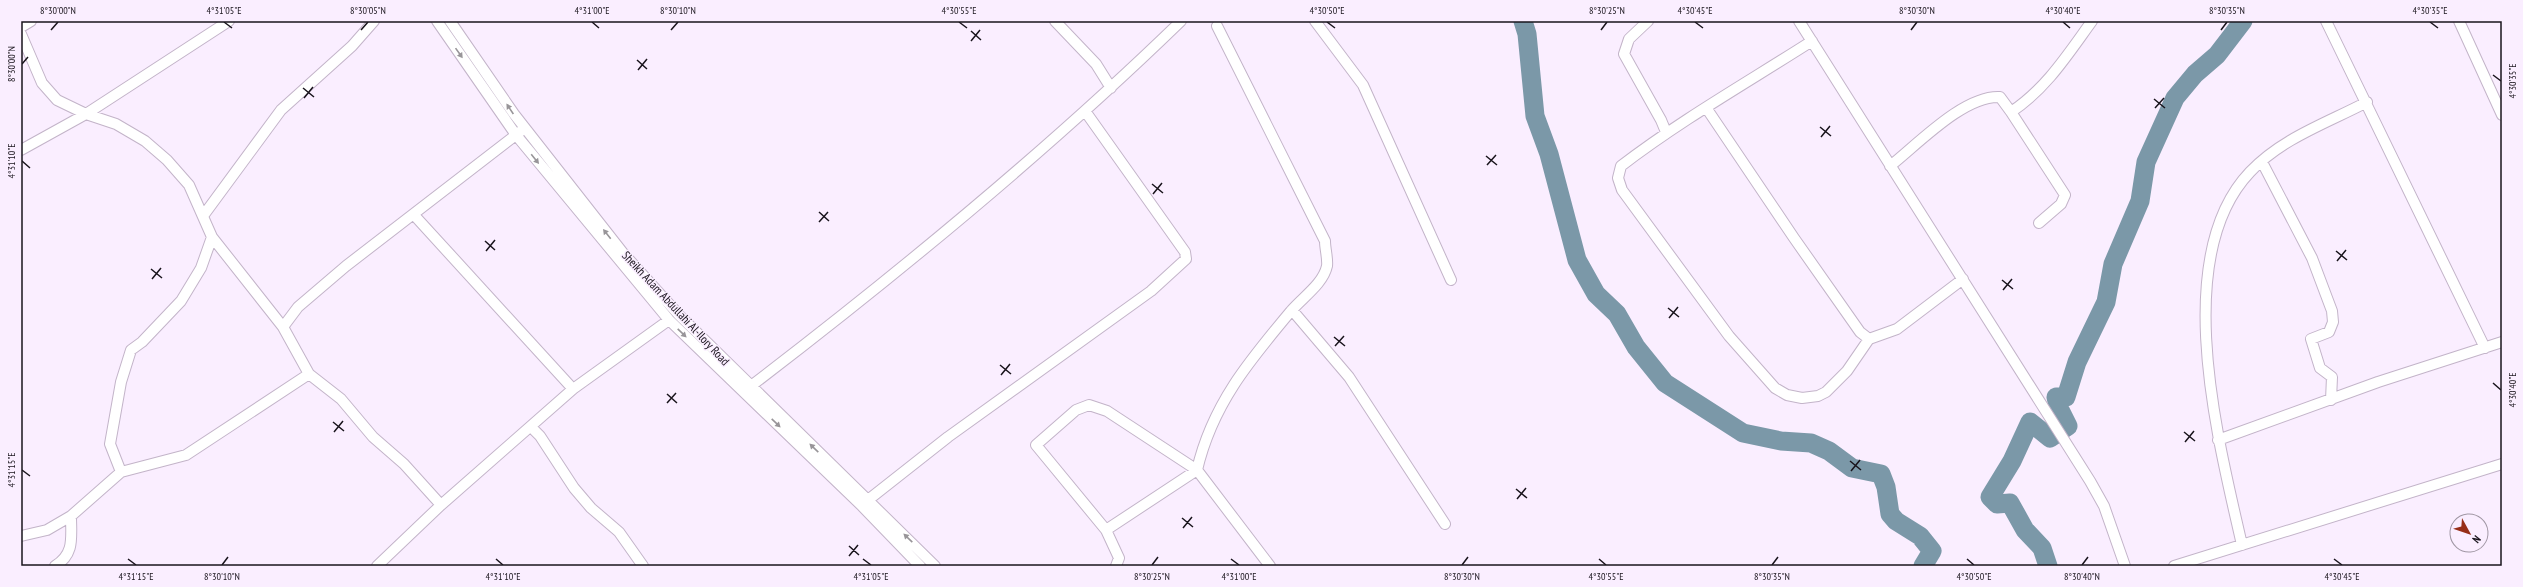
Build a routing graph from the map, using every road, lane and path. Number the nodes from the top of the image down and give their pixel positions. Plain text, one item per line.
1 (31, 21) edge
2 (229, 21) edge
3 (374, 21) edge
4 (437, 21) edge
5 (450, 21) edge
6 (1054, 21) edge
7 (1181, 21) edge
8 (1315, 21) edge
9 (1648, 21) edge
10 (1799, 21) edge
11 (2092, 21) edge
12 (2326, 21) edge
13 (2459, 21) edge
14 (21, 26) edge
15 (1217, 26) dead end
16 (21, 34) edge
17 (1812, 41) junction
18 (1111, 88) junction
19 (2366, 102) junction
20 (1707, 109) junction
21 (1085, 112) junction
22 (2012, 112) junction
23 (86, 114) junction
24 (2502, 115) edge
25 (524, 129) junction
26 (1666, 132) junction
27 (516, 135) junction
28 (21, 150) edge
29 (2262, 162) junction
30 (1890, 166) junction
31 (414, 215) junction
32 (203, 216) junction
33 (2039, 223) dead end
34 (212, 237) junction
35 (1962, 279) junction
36 (1451, 280) dead end
37 (1292, 310) junction
38 (669, 320) junction
39 (283, 327) junction
40 (1868, 339) junction
41 (2502, 342) edge
42 (2485, 348) junction
43 (309, 374) junction
44 (751, 386) junction
45 (574, 389) junction
46 (2331, 400) junction
47 (531, 427) junction
48 (2218, 440) junction
49 (2502, 464) edge
50 (1198, 470) junction
51 (122, 472) junction
52 (868, 500) junction
53 (441, 505) junction
54 (70, 516) junction
55 (1445, 524) dead end
56 (1106, 530) junction
57 (21, 536) edge
58 (2242, 545) junction
59 (55, 566) edge
60 (377, 566) edge
61 (643, 566) edge
62 (920, 566) edge
63 (935, 566) edge
64 (1116, 566) edge
65 (1270, 566) edge
66 (2125, 566) edge
67 (2174, 566) edge

1 - 14 street
2 - 23 street
3 - 32 street
4 -> 27 street, Sheikh Adam Abdullahi Al-Ilory Road
25 -> 5 street, Sheikh Adam Abdullahi Al-Ilory Road
6 - 18 street
7 - 18 street
8 - 36 street
9 - 26 street
10 - 17 street
11 - 22 street
12 - 19 street
13 - 24 street
15 - 37 street
16 - 23 street
17 - 20 street
17 - 30 street
18 - 21 street
19 - 29 street
19 - 42 street
20 - 26 street
20 - 40 street
21 - 44 street
21 - 52 street
22 - 30 street
22 - 33 street
23 - 28 street
23 - 32 street
25 - 27 street
44 -> 25 street, Sheikh Adam Abdullahi Al-Ilory Road
26 - 40 street
27 - 31 street
27 -> 38 street, Sheikh Adam Abdullahi Al-Ilory Road
29 - 46 street
29 - 48 street
30 - 35 street
31 - 39 street
31 - 45 street
32 - 34 street
34 - 39 street
34 - 51 street
35 - 40 street
35 - 66 street
37 - 50 street
37 - 55 street
38 - 45 street
38 -> 62 street, Sheikh Adam Abdullahi Al-Ilory Road
39 - 43 street
41 - 42 street
42 - 46 street
43 - 51 street
43 - 53 street
52 -> 44 street, Sheikh Adam Abdullahi Al-Ilory Road
45 - 47 street
46 - 48 street
47 - 53 street
47 - 61 street
48 - 58 street
49 - 58 street
50 - 56 street
50 - 56 street
50 - 65 street
51 - 54 street
63 -> 52 street, Sheikh Adam Abdullahi Al-Ilory Road
53 - 60 street
54 - 57 street
54 - 59 street
56 - 64 street
58 - 67 street

